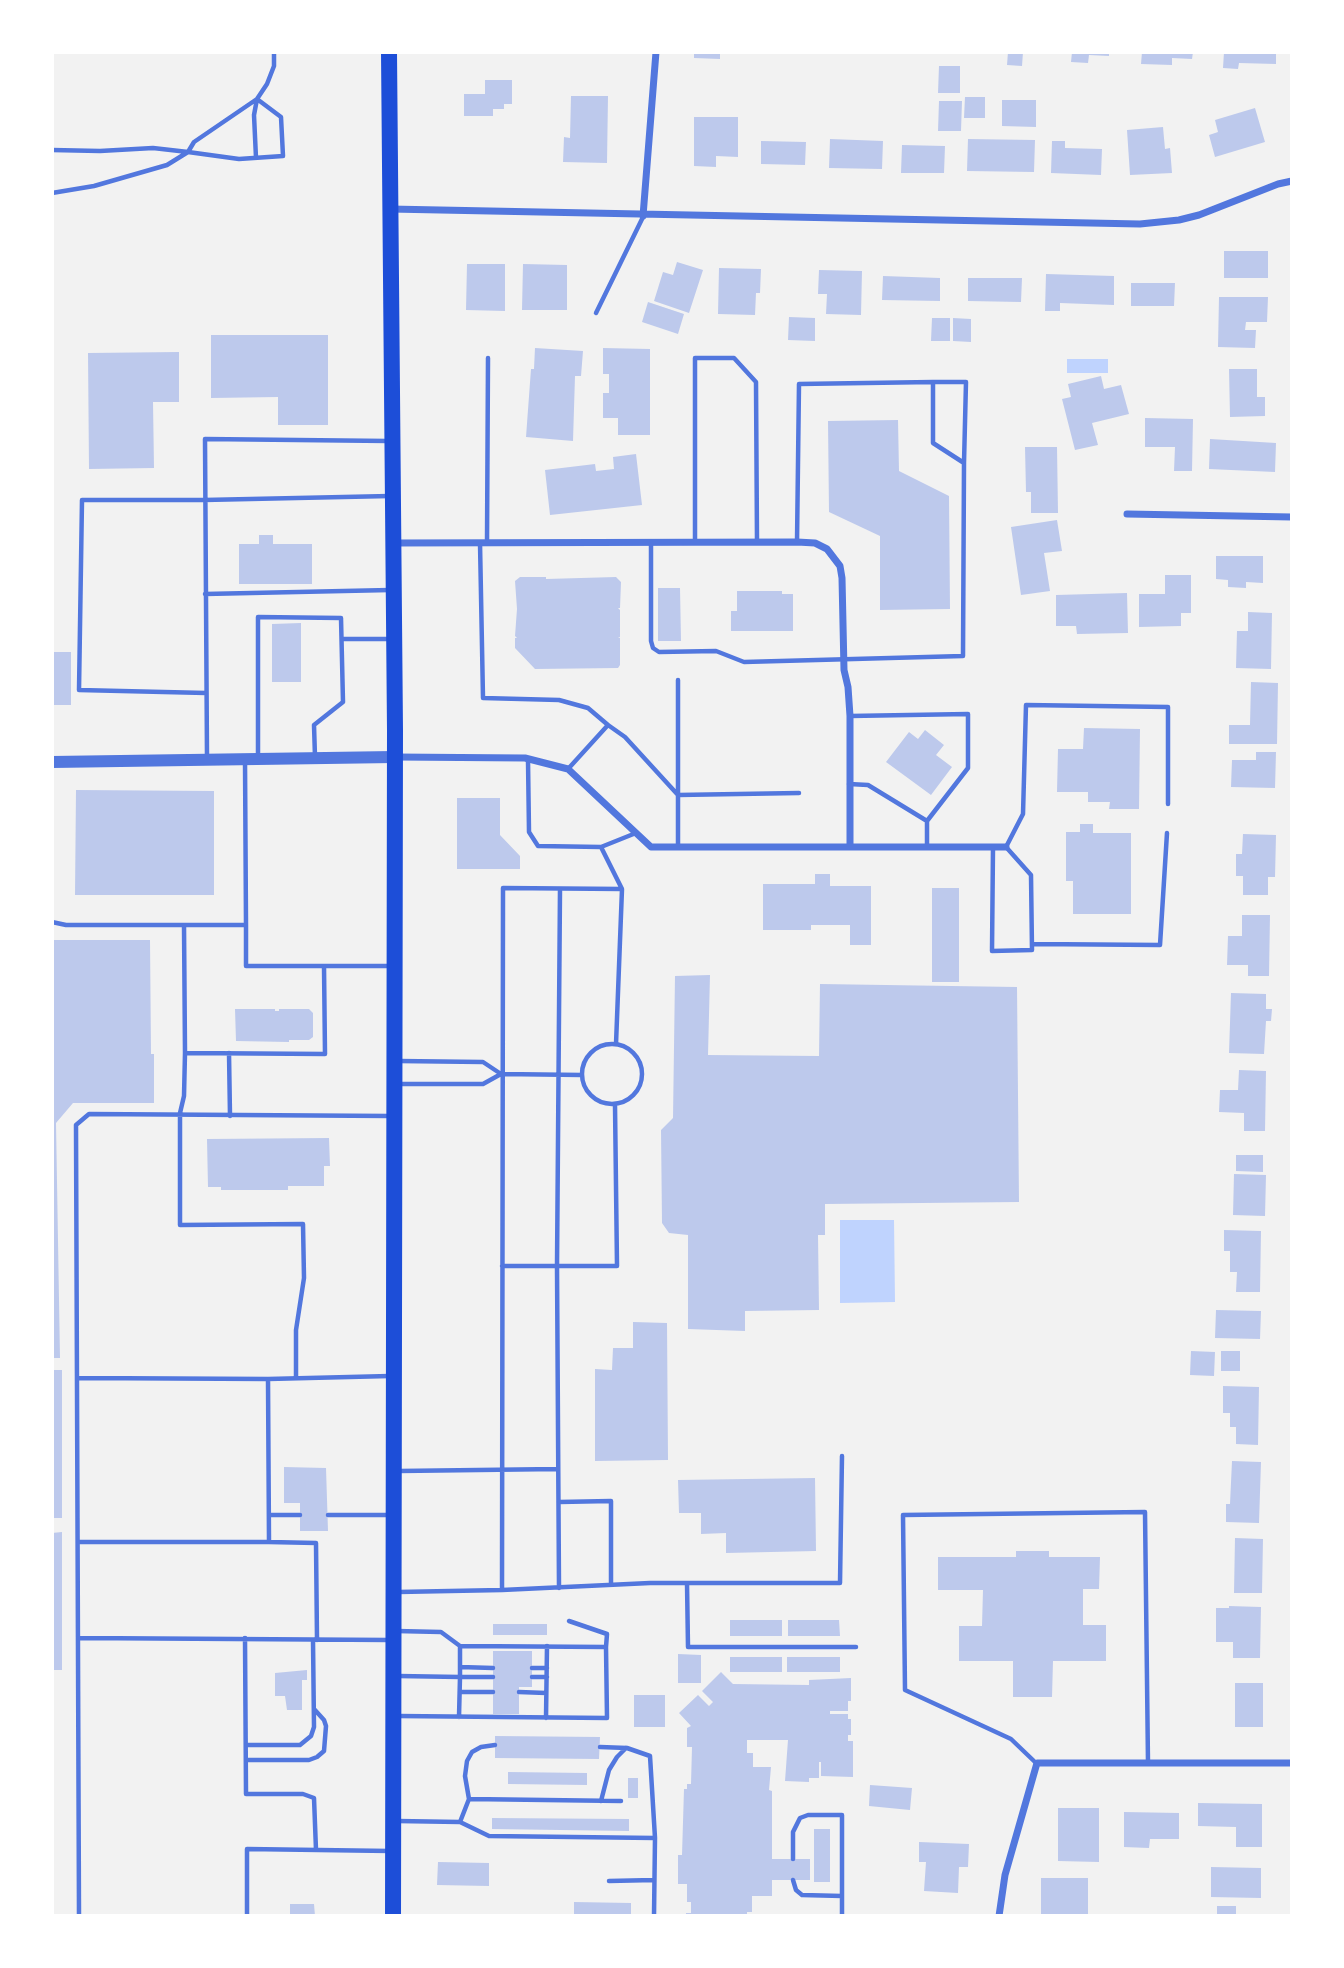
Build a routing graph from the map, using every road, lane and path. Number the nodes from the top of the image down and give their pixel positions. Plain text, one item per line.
1 (274, 52) edge
2 (390, 52) edge
3 (656, 52) edge
4 (257, 99) junction
5 (52, 150) edge
6 (188, 152) junction
7 (256, 158) junction
8 (1292, 181) edge
9 (52, 193) edge
10 (389, 209) junction
11 (643, 216) junction
12 (596, 313) dead end
13 (488, 358) dead end
14 (933, 382) junction
15 (392, 441) junction
16 (964, 463) junction
17 (392, 496) junction
18 (204, 500) junction
19 (1127, 514) dead end
20 (1292, 517) edge
21 (651, 542) junction
22 (695, 542) junction
23 (757, 542) junction
24 (797, 542) junction
25 (392, 543) junction
26 (483, 543) junction
27 (393, 590) junction
28 (205, 594) junction
29 (341, 639) junction
30 (393, 639) junction
31 (843, 658) junction
32 (678, 680) dead end
33 (206, 693) junction
34 (849, 716) junction
35 (608, 725) junction
36 (394, 757) junction
37 (251, 758) junction
38 (315, 758) junction
39 (207, 759) junction
40 (528, 759) junction
41 (52, 762) edge
42 (568, 769) junction
43 (849, 784) junction
44 (799, 793) dead end
45 (678, 795) junction
46 (1168, 804) dead end
47 (928, 821) junction
48 (636, 833) junction
49 (1167, 833) dead end
50 (601, 847) junction
51 (678, 847) junction
52 (850, 847) junction
53 (927, 847) junction
54 (993, 847) junction
55 (1006, 847) junction
56 (560, 888) junction
57 (622, 889) junction
58 (52, 922) edge
59 (184, 925) junction
60 (246, 925) junction
61 (1032, 944) junction
62 (324, 966) junction
63 (394, 966) junction
64 (616, 1044) junction
65 (185, 1053) junction
66 (229, 1053) junction
67 (394, 1060) junction
68 (501, 1074) junction
69 (558, 1075) junction
70 (582, 1075) junction
71 (394, 1084) junction
72 (615, 1104) junction
73 (180, 1113) junction
74 (230, 1116) junction
75 (394, 1116) junction
76 (502, 1266) junction
77 (557, 1266) junction
78 (394, 1376) junction
79 (78, 1378) junction
80 (296, 1378) junction
81 (268, 1379) junction
82 (842, 1456) dead end
83 (558, 1469) junction
84 (502, 1470) junction
85 (394, 1471) junction
86 (559, 1502) junction
87 (269, 1515) junction
88 (300, 1515) dead end
89 (328, 1515) dead end
90 (394, 1515) junction
91 (78, 1542) junction
92 (269, 1542) junction
93 (687, 1583) junction
94 (611, 1585) junction
95 (559, 1588) junction
96 (502, 1590) junction
97 (393, 1592) junction
98 (569, 1621) dead end
99 (393, 1635) junction
100 (79, 1638) junction
101 (245, 1638) junction
102 (315, 1640) junction
103 (460, 1646) junction
104 (547, 1646) junction
105 (606, 1647) junction
106 (856, 1647) dead end
107 (460, 1667) junction
108 (493, 1668) dead end
109 (532, 1668) dead end
110 (547, 1668) junction
111 (393, 1676) junction
112 (460, 1677) junction
113 (493, 1677) dead end
114 (532, 1677) dead end
115 (547, 1678) junction
116 (460, 1692) junction
117 (493, 1692) dead end
118 (519, 1692) dead end
119 (547, 1693) junction
120 (314, 1709) junction
121 (393, 1716) junction
122 (460, 1717) junction
123 (546, 1718) junction
124 (246, 1745) junction
125 (495, 1745) dead end
126 (600, 1747) dead end
127 (627, 1748) junction
128 (246, 1760) junction
129 (1037, 1763) junction
130 (1148, 1763) junction
131 (1292, 1763) edge
132 (469, 1799) junction
133 (601, 1801) junction
134 (621, 1801) dead end
135 (393, 1821) junction
136 (460, 1822) junction
137 (655, 1838) junction
138 (316, 1850) junction
139 (393, 1851) junction
140 (793, 1859) dead end
141 (654, 1880) junction
142 (793, 1880) dead end
143 (609, 1881) dead end
144 (842, 1896) junction
145 (79, 1916) edge
146 (247, 1916) edge
147 (393, 1916) edge
148 (654, 1916) edge
149 (842, 1916) edge
150 (999, 1916) edge

1 - 4 lane
2 - 10 main road
3 - 11 street
4 - 6 lane
4 - 7 lane
4 - 7 lane
5 - 6 lane
6 - 7 lane
6 - 9 lane
8 - 11 street
10 - 11 street
10 - 15 main road
11 - 12 lane
13 - 26 lane
14 - 16 lane
14 - 16 lane
14 - 24 lane
15 - 17 main road
15 - 18 lane
16 - 31 lane
17 - 18 lane
17 - 25 main road
18 - 28 lane
18 - 33 lane
19 - 20 street
21 - 22 street
21 - 26 street
21 - 31 lane
22 - 23 street
22 - 23 lane
23 - 24 street
24 - 31 street
25 - 26 street
25 - 27 main road
26 - 35 lane
27 - 28 lane
27 - 30 main road
28 - 33 lane
29 - 30 lane
29 - 37 lane
29 - 38 lane
30 - 36 main road
31 - 34 street
32 - 45 lane
33 - 39 lane
34 - 43 street
34 - 47 lane
35 - 42 lane
35 - 45 lane
36 - 38 street
36 - 40 street
36 - 63 main road
37 - 38 street
37 - 39 street
37 - 60 lane
39 - 41 street
40 - 42 street
40 - 50 lane
42 - 48 street
43 - 47 lane
43 - 52 street
44 - 45 lane
45 - 51 lane
46 - 55 lane
47 - 53 lane
48 - 50 lane
48 - 51 street
49 - 61 lane
50 - 57 lane
51 - 52 street
52 - 53 street
53 - 54 street
54 - 55 street
54 - 61 lane
55 - 61 lane
56 - 57 lane
56 - 68 lane
56 - 69 lane
57 - 64 lane
58 - 59 lane
59 - 60 lane
59 - 65 lane
60 - 62 lane
62 - 63 lane
62 - 66 lane
63 - 67 main road
64 - 70 lane
64 - 72 lane
65 - 66 lane
65 - 73 lane
66 - 74 lane
67 - 68 lane
67 - 71 main road
68 - 69 lane
68 - 71 lane
68 - 76 lane
69 - 70 lane
69 - 77 lane
70 - 72 lane
71 - 75 main road
72 - 77 lane
73 - 74 lane
73 - 79 lane
73 - 80 lane
74 - 75 lane
75 - 78 main road
76 - 77 lane
76 - 84 lane
77 - 83 lane
78 - 80 lane
78 - 85 main road
79 - 81 lane
79 - 91 lane
80 - 81 lane
81 - 87 lane
82 - 93 lane
83 - 84 lane
83 - 86 lane
84 - 85 lane
84 - 96 lane
85 - 90 main road
86 - 94 lane
86 - 95 lane
87 - 88 lane
87 - 92 lane
89 - 90 lane
90 - 97 main road
91 - 92 lane
91 - 100 lane
92 - 102 lane
93 - 94 lane
93 - 106 lane
94 - 95 lane
95 - 96 lane
96 - 97 lane
97 - 99 main road
98 - 105 lane
99 - 102 lane
99 - 103 lane
99 - 111 main road
100 - 101 lane
100 - 145 lane
101 - 102 lane
101 - 124 lane
102 - 120 lane
103 - 104 lane
103 - 107 lane
104 - 105 lane
104 - 110 lane
105 - 123 lane
107 - 108 lane
107 - 112 lane
109 - 110 lane
110 - 115 lane
111 - 112 lane
111 - 121 main road
112 - 113 lane
112 - 116 lane
114 - 115 lane
115 - 119 lane
116 - 117 lane
116 - 122 lane
118 - 119 lane
119 - 123 lane
120 - 124 lane
120 - 128 lane
121 - 122 lane
121 - 135 main road
122 - 123 lane
124 - 128 lane
125 - 132 lane
126 - 127 lane
127 - 133 lane
127 - 137 lane
128 - 138 lane
129 - 130 street
129 - 130 lane
129 - 150 street
130 - 131 street
132 - 133 lane
132 - 136 lane
133 - 134 lane
135 - 136 lane
135 - 139 main road
136 - 137 lane
137 - 141 lane
138 - 139 lane
138 - 146 lane
139 - 147 main road
140 - 144 lane
141 - 143 lane
141 - 148 lane
142 - 144 lane
144 - 149 lane

